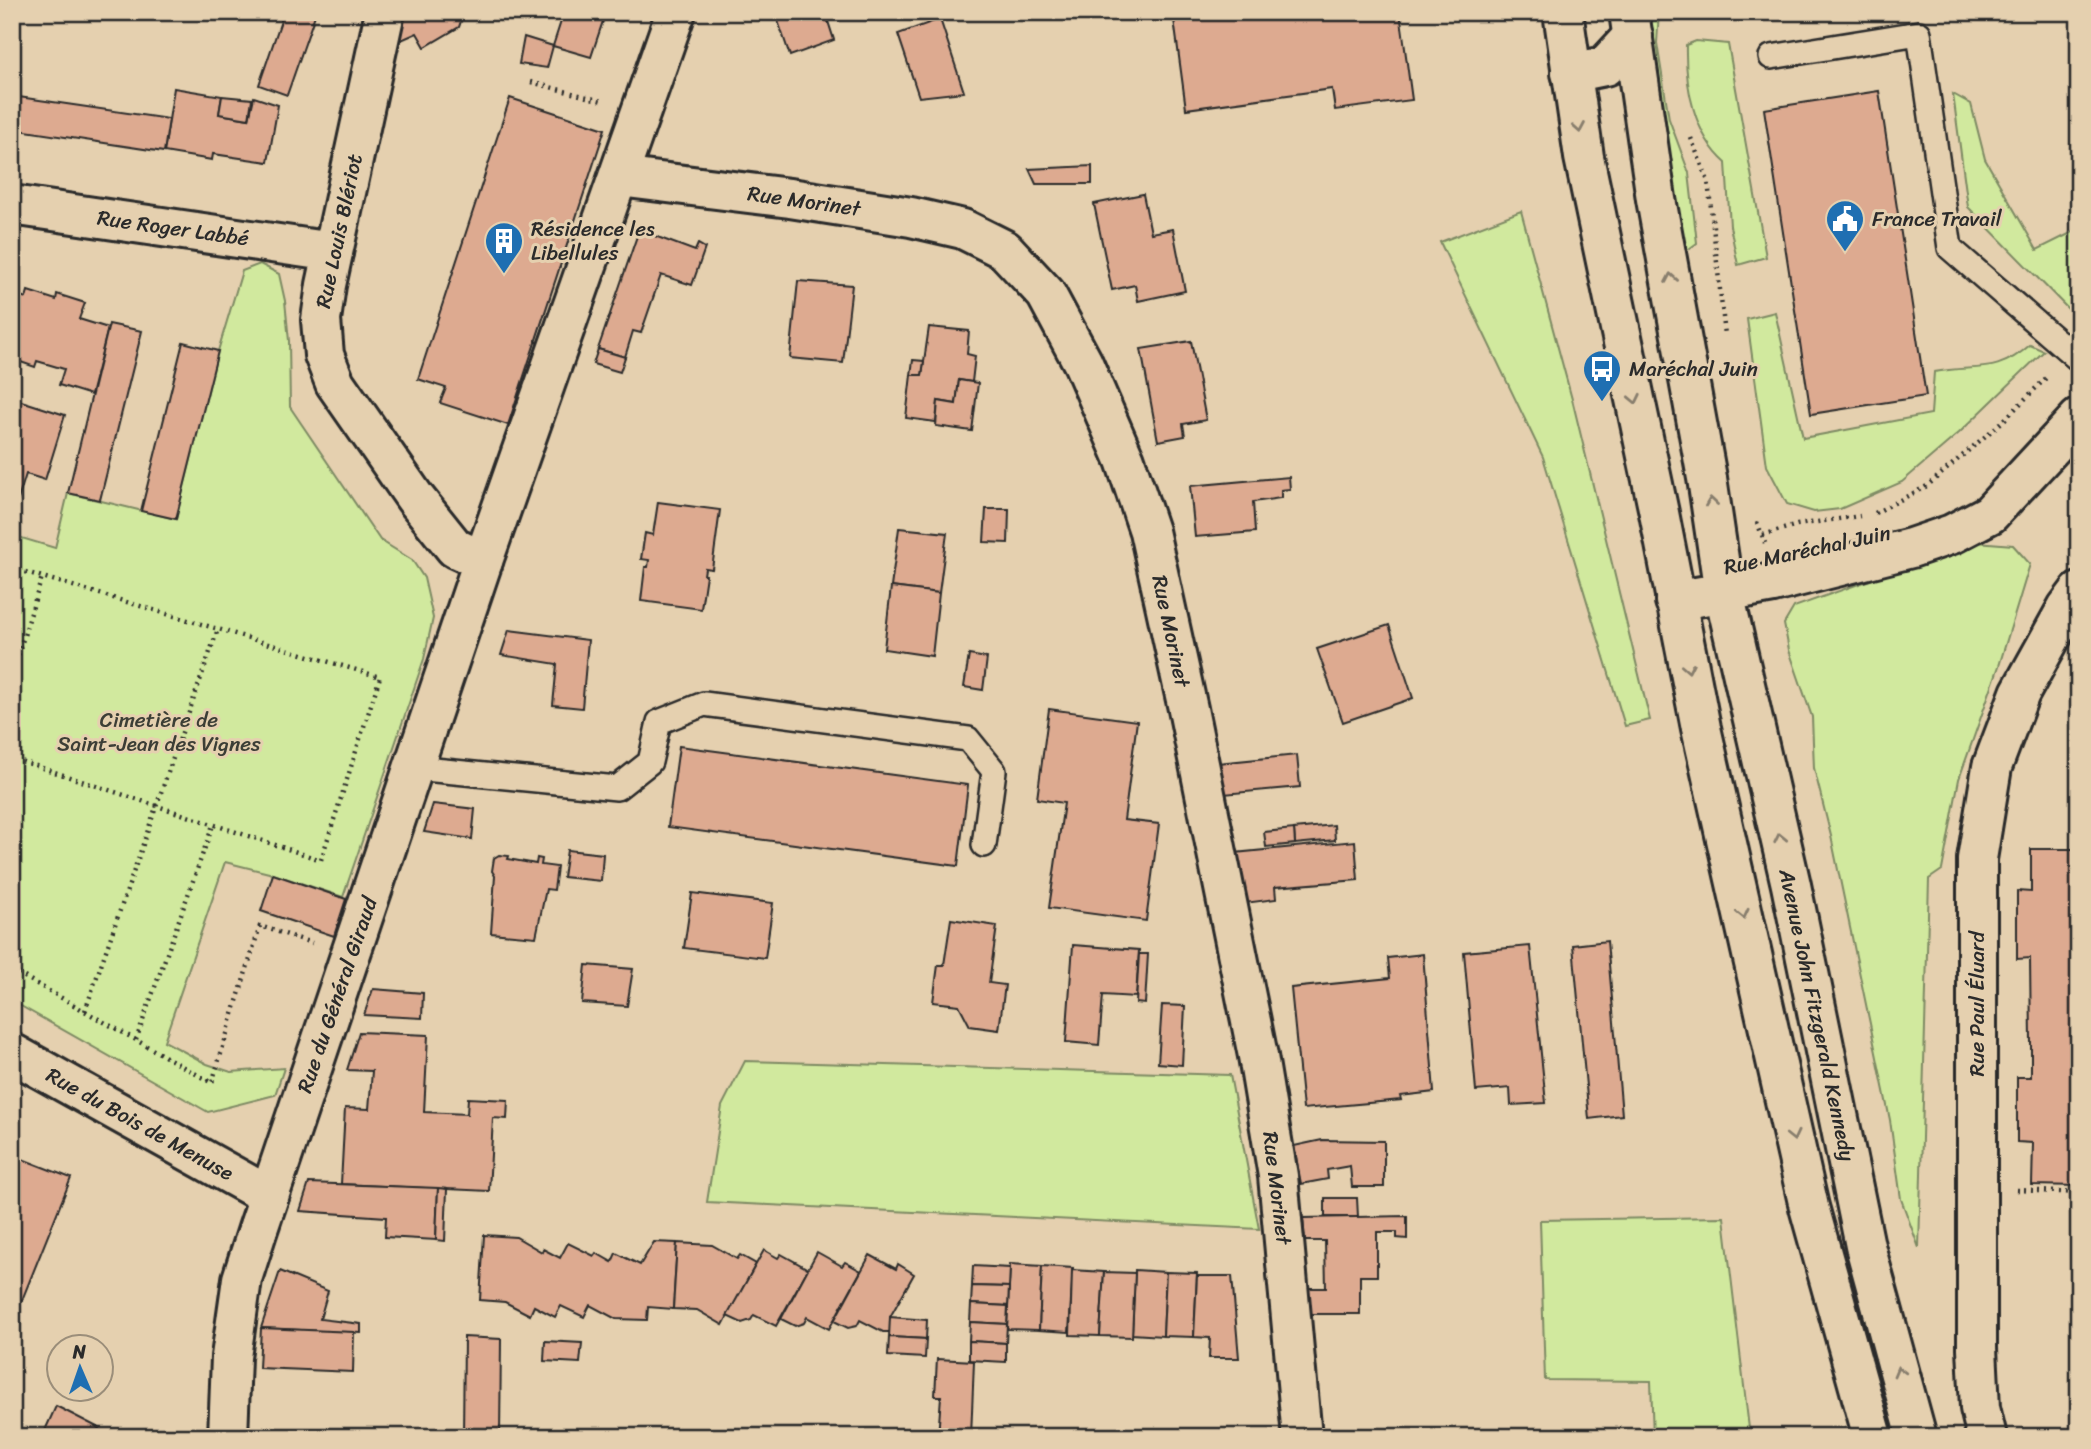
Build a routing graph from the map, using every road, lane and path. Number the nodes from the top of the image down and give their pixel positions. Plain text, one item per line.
1 (385, 12) edge
2 (676, 12) edge
3 (1563, 12) edge
4 (1631, 24) edge
5 (1771, 57) dead end
6 (1572, 73) junction
7 (531, 82) dead end
8 (642, 111) junction
9 (619, 177) junction
10 (12, 205) edge
11 (333, 252) junction
12 (2075, 357) edge
13 (2079, 419) edge
14 (1763, 536) dead end
15 (483, 561) junction
16 (12, 568) edge
17 (42, 577) junction
18 (1721, 581) junction
19 (1673, 590) junction
20 (2079, 592) edge
21 (218, 629) junction
22 (12, 675) edge
23 (12, 758) edge
24 (414, 768) junction
25 (157, 806) junction
26 (213, 825) junction
27 (984, 845) dead end
28 (350, 956) junction
29 (12, 970) edge
30 (85, 1011) junction
31 (136, 1040) junction
32 (12, 1053) edge
33 (1976, 1189) junction
34 (2079, 1193) edge
35 (269, 1196) junction
36 (228, 1437) edge
37 (1302, 1437) edge
38 (1872, 1437) edge
39 (1917, 1437) edge
40 (1987, 1437) edge

1 - 11 street, Rue Louis Blériot
2 - 8 street, Rue du Général Giraud
3 - 6 street
4 - 6 street
18 -> 4 street, Avenue John Fitzgerald Kennedy
5 - 12 lane
6 -> 19 street
7 - 8 path
8 - 9 street, Rue du Général Giraud
9 - 15 street, Rue du Général Giraud
9 - 37 street, Rue Morinet
10 - 11 street, Rue Roger Labbé
11 - 15 street, Rue Louis Blériot
12 - 14 path
13 - 18 street, Rue Maréchal Juin
15 - 24 street, Rue du Général Giraud
16 - 17 path
17 - 21 path
17 - 22 path
18 - 19 street
39 -> 18 street, Avenue John Fitzgerald Kennedy
19 -> 38 street
20 - 33 street, Rue Paul Éluard
21 - 25 path
21 - 26 path
23 - 25 path
24 - 27 lane
24 - 28 street, Rue du Général Giraud
25 - 26 path
25 - 30 path
26 - 31 path
28 - 31 path
28 - 35 street, Rue du Général Giraud
29 - 30 path
30 - 31 path
32 - 35 street, Rue du Bois de Menuse
33 - 34 path
33 - 40 street, Rue Paul Éluard
35 - 36 street, Rue du Général Giraud

